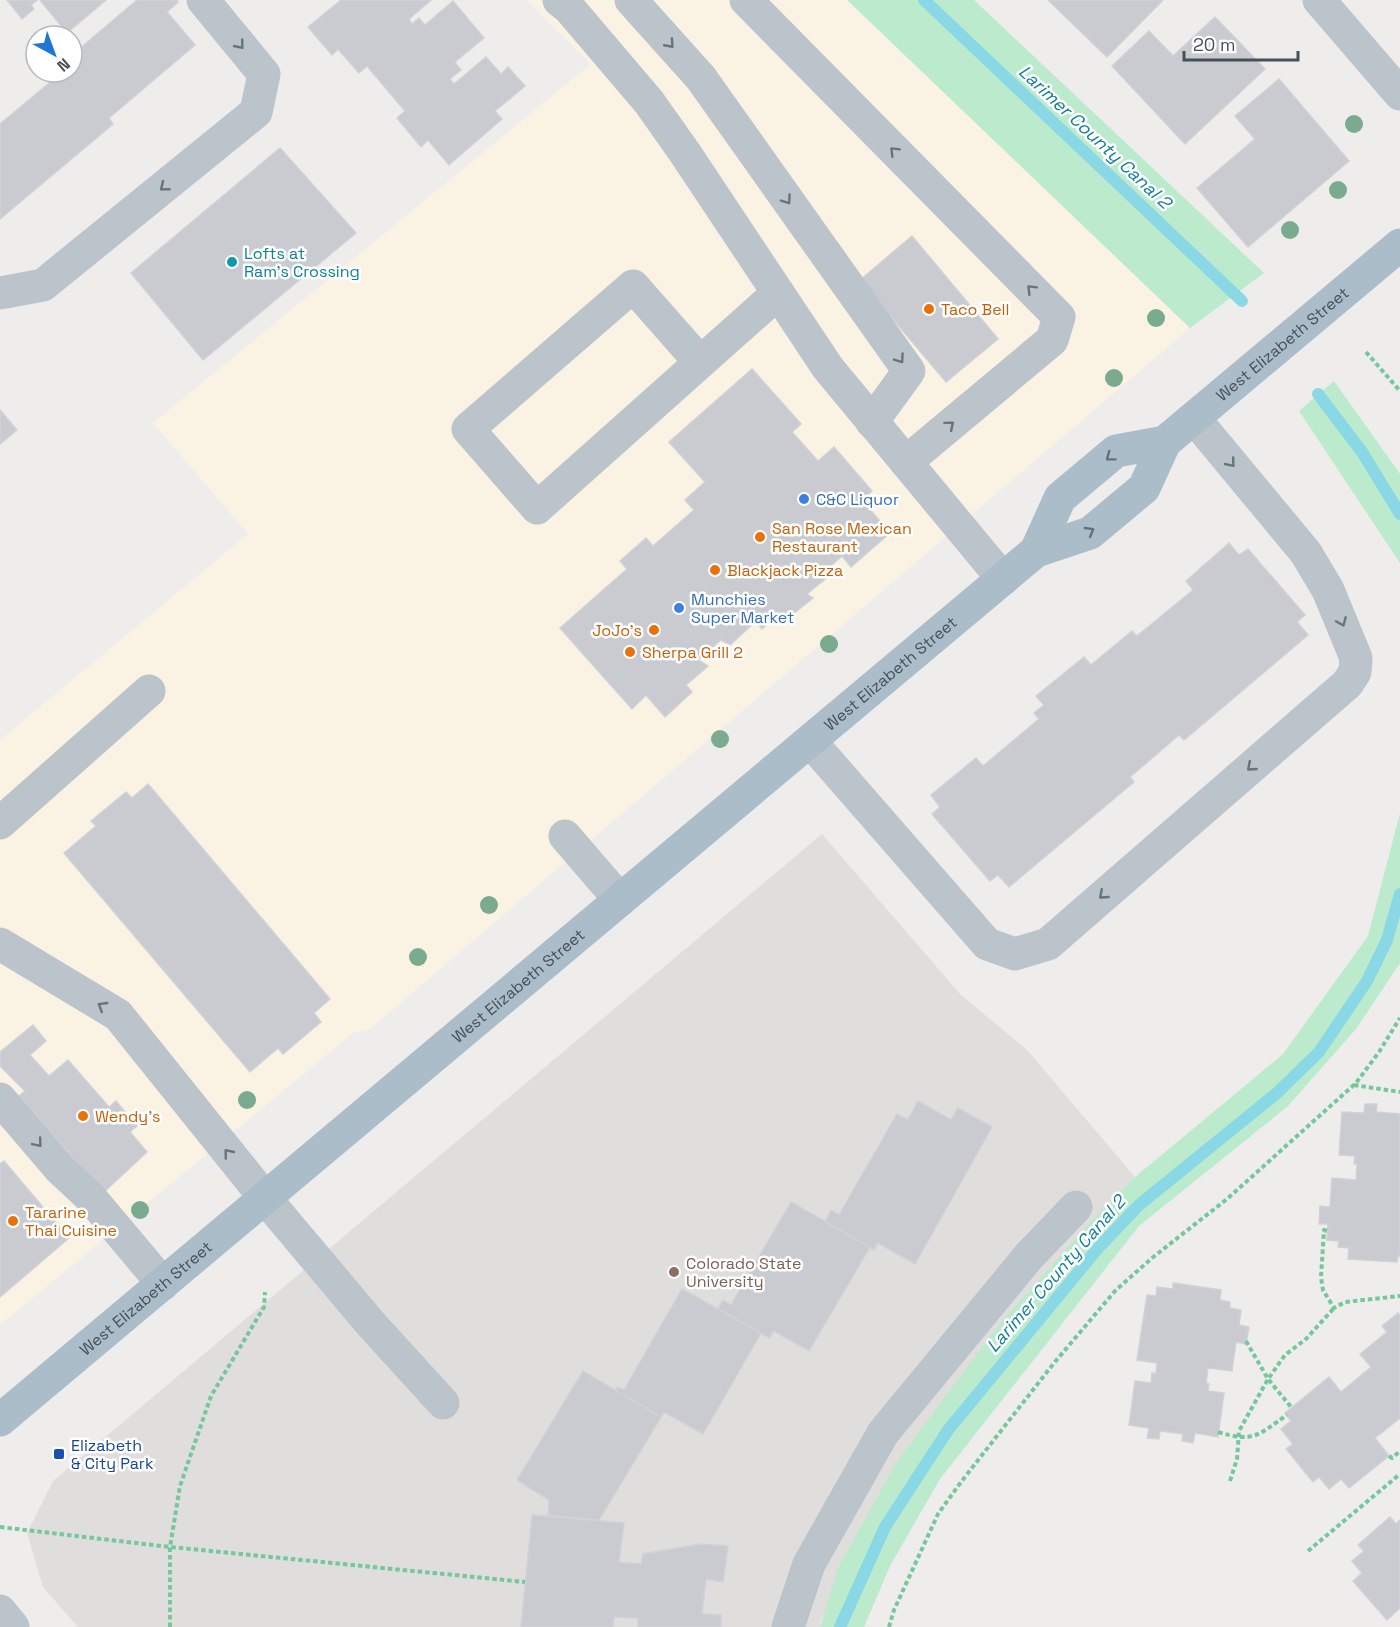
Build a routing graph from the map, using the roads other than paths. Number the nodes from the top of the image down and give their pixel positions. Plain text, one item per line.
1 (203, 0) edge
2 (560, 0) edge
3 (632, 0) edge
4 (746, 0) edge
5 (1319, 0) edge
6 (1400, 94) edge
7 (1400, 245) edge
8 (0, 293) edge
9 (778, 293) junction
10 (700, 362) junction
11 (1194, 418) junction
12 (873, 422) junction
13 (1165, 442) junction
14 (906, 462) junction
15 (1036, 551) junction
16 (1003, 579) junction
17 (149, 691) dead end
18 (810, 741) junction
19 (0, 823) edge
20 (565, 836) dead end
21 (620, 900) junction
22 (0, 944) edge
23 (0, 1099) edge
24 (265, 1198) junction
25 (1077, 1207) dead end
26 (163, 1284) junction
27 (443, 1403) dead end
28 (0, 1420) edge
29 (0, 1611) edge
30 (13, 1627) edge
31 (788, 1627) edge

1 -> 8 street
2 - 9 street
3 -> 12 street
14 -> 4 street
5 - 6 street
7 - 11 main road, West Elizabeth Street
9 - 10 street
9 - 12 street
10 - 10 street
11 - 13 main road, West Elizabeth Street
11 -> 18 street
12 - 14 street
15 -> 13 main road, West Elizabeth Street
13 -> 15 main road, West Elizabeth Street
14 - 16 street
15 - 16 main road, West Elizabeth Street
16 - 18 main road, West Elizabeth Street
17 - 19 street
18 - 21 main road, West Elizabeth Street
20 - 21 street
21 - 24 main road, West Elizabeth Street
24 -> 22 street
23 -> 26 street
24 - 26 main road, West Elizabeth Street
24 - 27 street
25 - 31 street
26 - 28 main road, West Elizabeth Street
29 - 30 street

